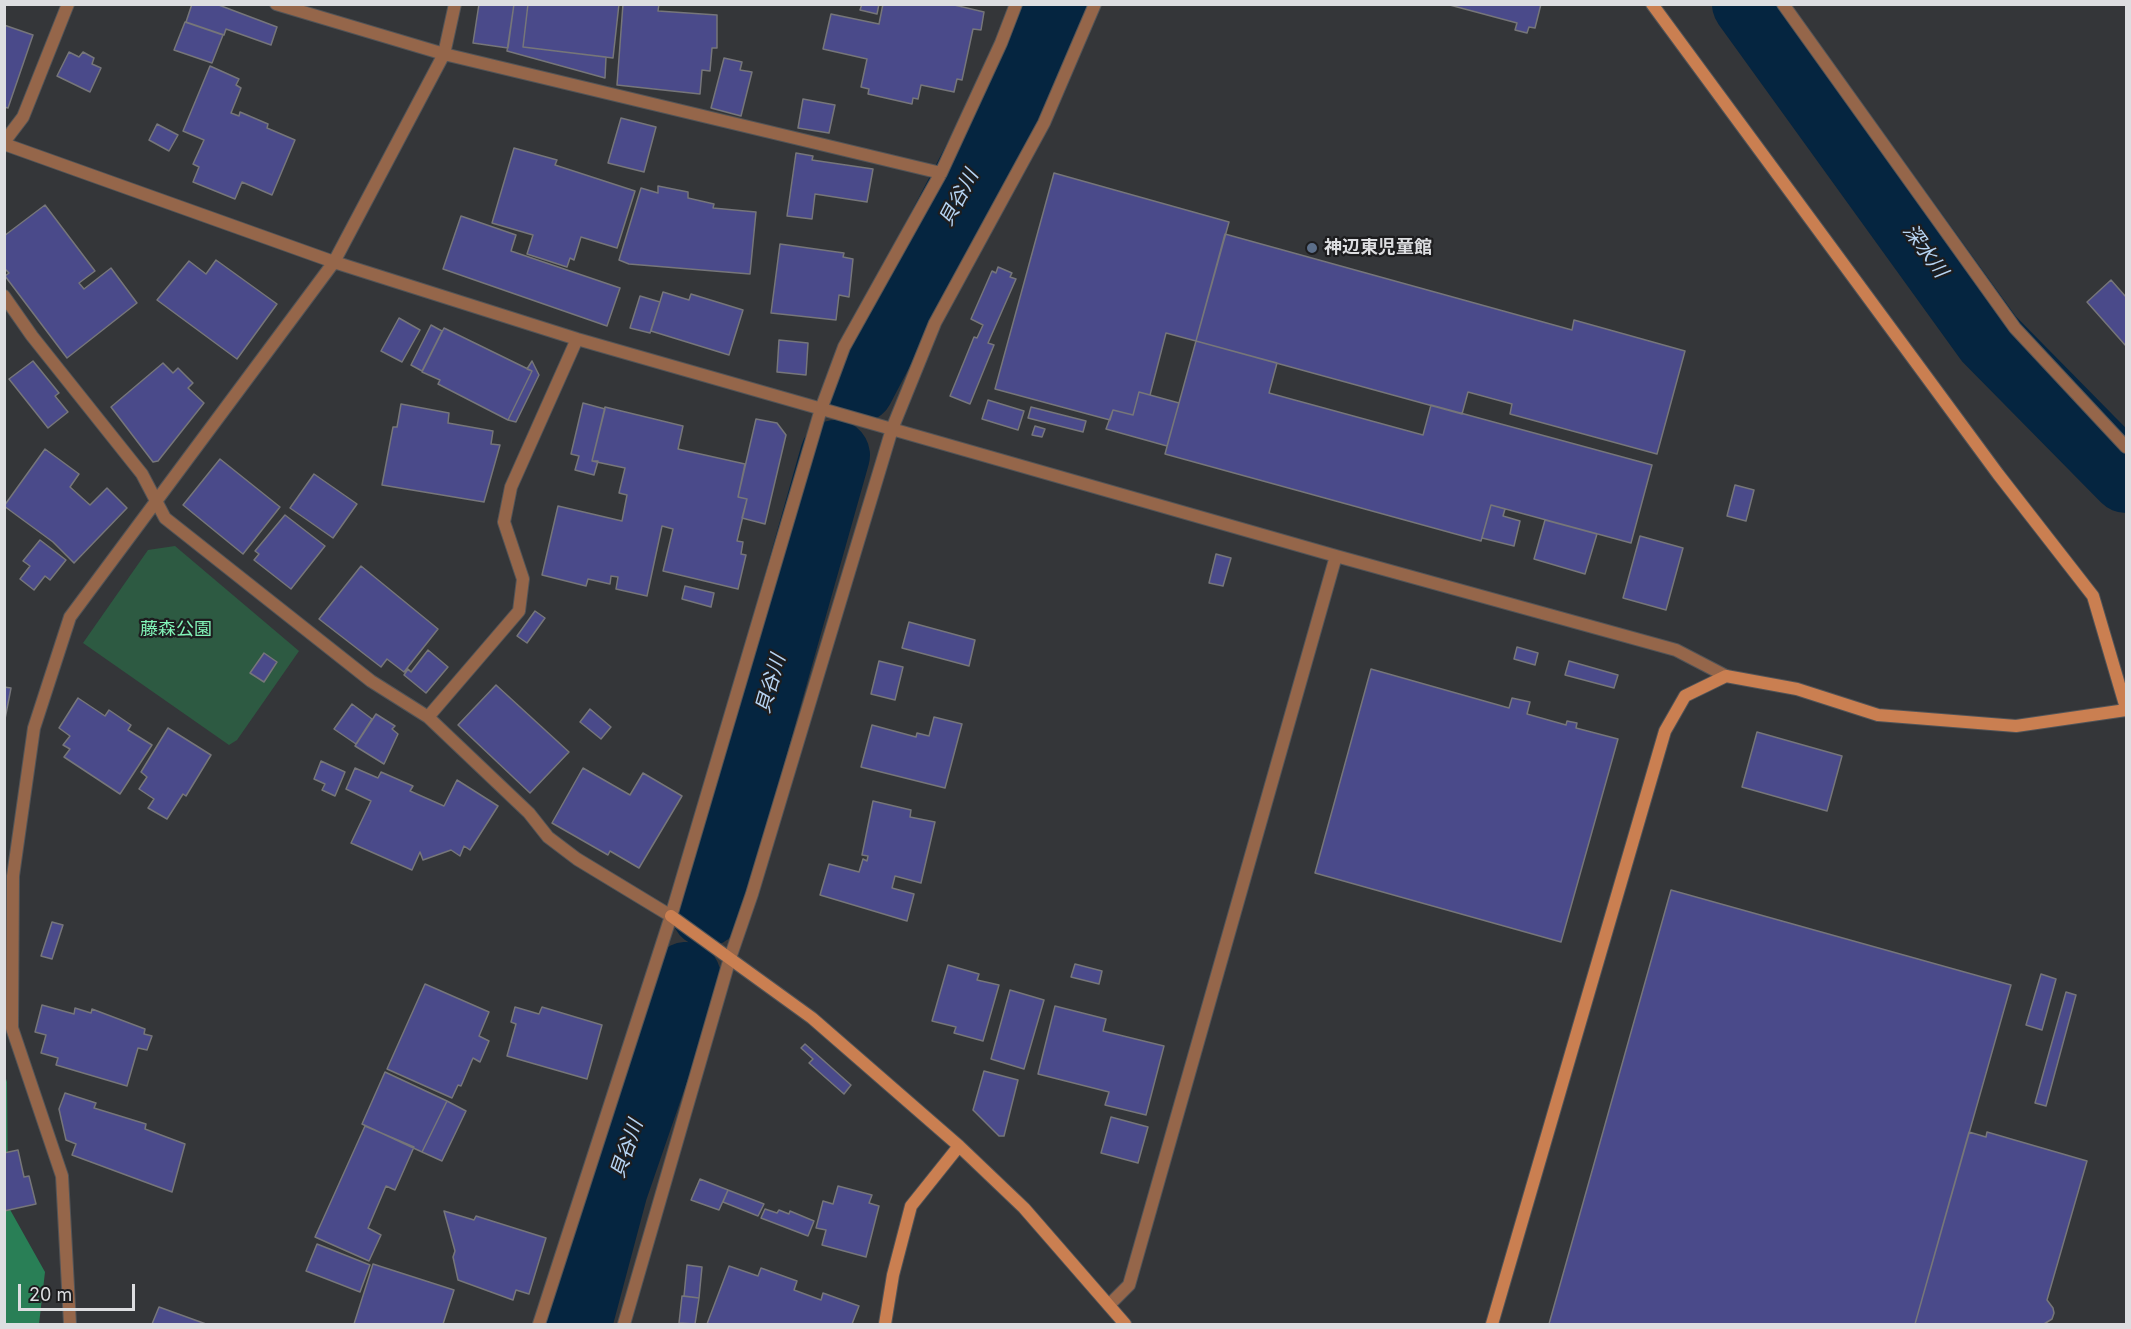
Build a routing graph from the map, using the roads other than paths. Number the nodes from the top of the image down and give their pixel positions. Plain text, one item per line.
1 (68, 4) edge
2 (276, 4) edge
3 (455, 4) edge
4 (1016, 4) edge
5 (1095, 4) edge
6 (1652, 4) edge
7 (1783, 4) edge
8 (444, 54) junction
9 (4, 143) edge
10 (941, 173) junction
11 (334, 262) junction
12 (4, 296) edge
13 (577, 339) junction
14 (821, 409) junction
15 (892, 429) junction
16 (2127, 447) edge
17 (156, 502) junction
18 (1336, 556) junction
19 (1726, 676) junction
20 (2127, 709) edge
21 (428, 717) junction
22 (671, 916) junction
23 (730, 958) junction
24 (959, 1146) junction
25 (1109, 1305) junction
26 (70, 1324) edge
27 (539, 1324) edge
28 (624, 1324) edge
29 (885, 1324) edge
30 (1125, 1324) edge
31 (1492, 1324) edge

1 - 9 street
2 - 8 street
3 - 8 street
4 - 10 street
5 - 15 street
6 - 20 street
7 - 16 street
8 - 10 street
8 - 11 street
9 - 11 street
10 - 14 street
11 - 13 street
11 - 17 street
12 - 17 street
13 - 14 street
13 - 21 street
14 - 15 street
14 - 22 street
15 - 18 street
15 - 23 street
17 - 21 street
17 - 26 street
18 - 19 street
18 - 25 street
19 - 20 street
19 - 31 street
21 - 22 street
22 - 23 street
22 - 27 street
23 - 24 street
23 - 28 street
24 - 25 street
24 - 29 street
25 - 30 street

